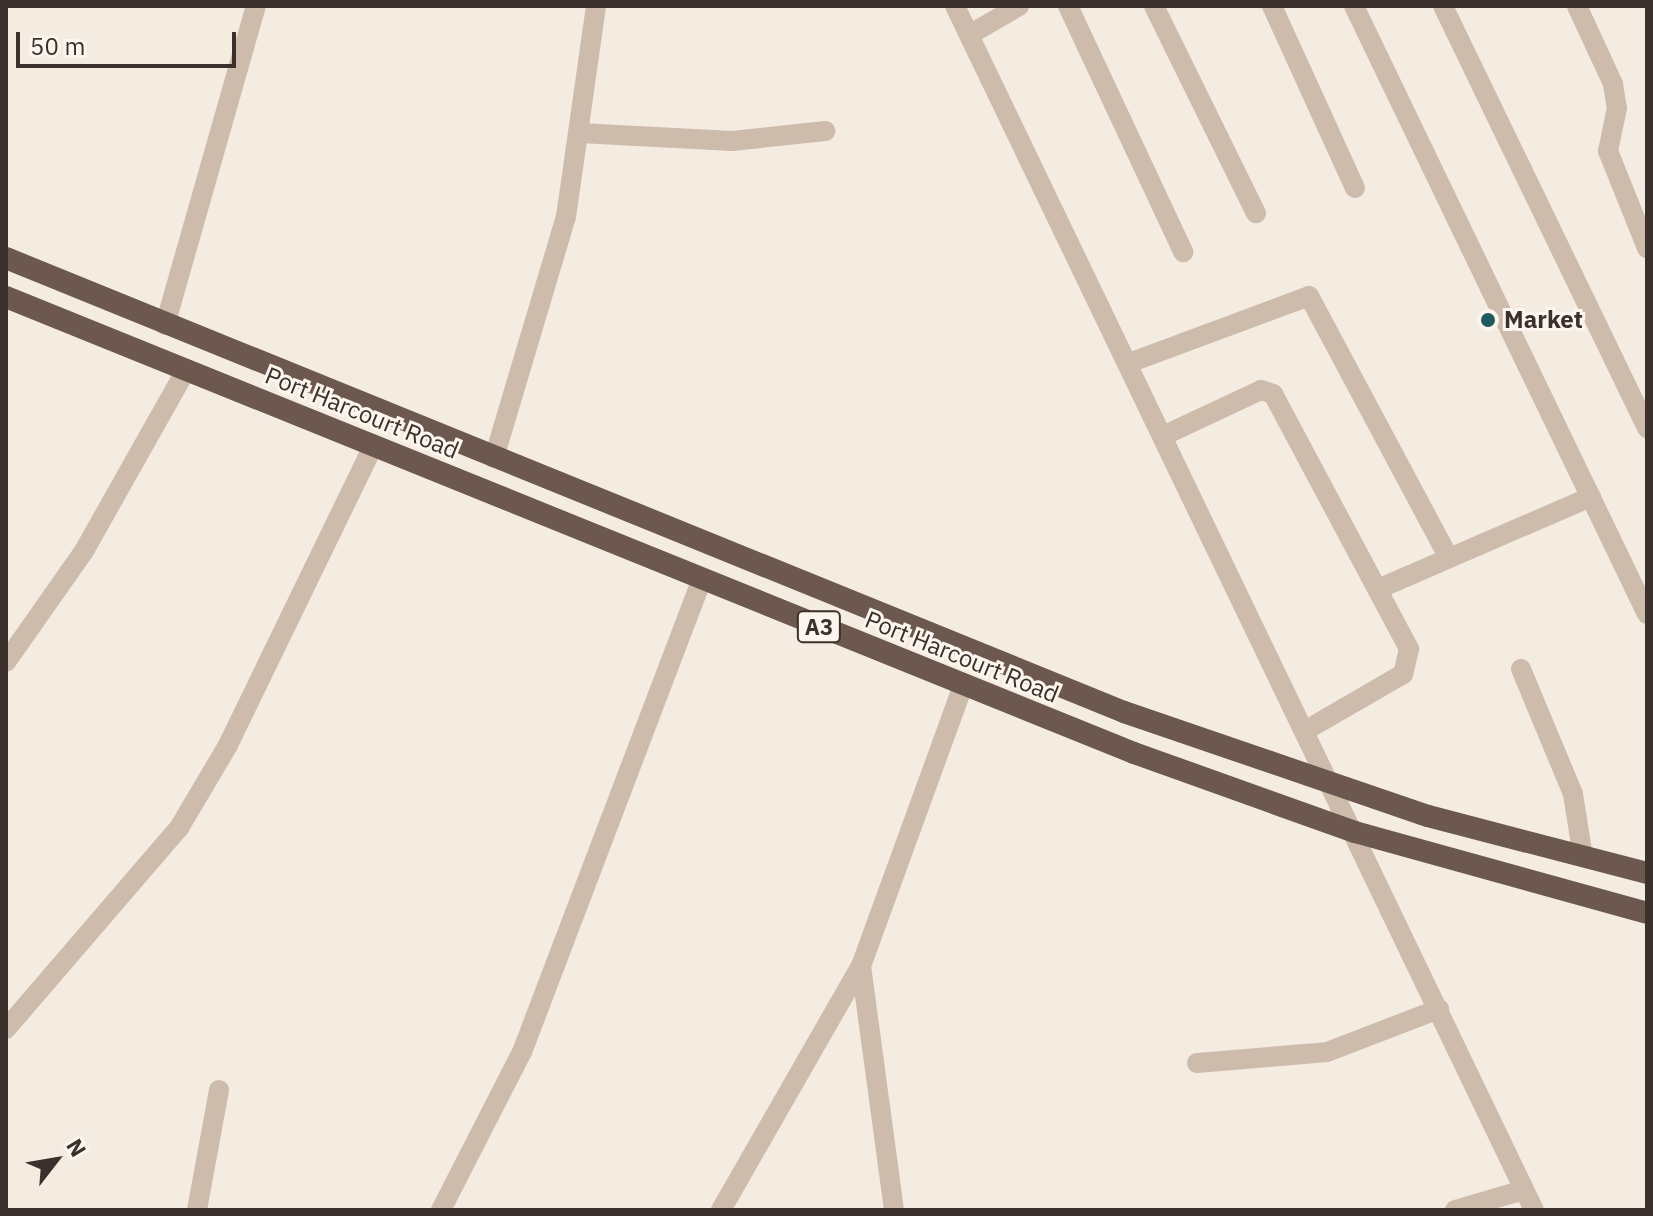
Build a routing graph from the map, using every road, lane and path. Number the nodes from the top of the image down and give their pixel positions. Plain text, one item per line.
1 (256, 6) edge
2 (596, 6) edge
3 (955, 6) edge
4 (1019, 6) edge
5 (1068, 6) edge
6 (1154, 6) edge
7 (1272, 6) edge
8 (1354, 6) edge
9 (1443, 6) edge
10 (1577, 6) edge
11 (969, 35) junction
12 (825, 131) dead end
13 (580, 133) junction
14 (1355, 188) dead end
15 (1256, 213) dead end
16 (1647, 248) edge
17 (1183, 252) dead end
18 (6, 258) edge
19 (6, 297) edge
20 (165, 325) junction
21 (1129, 363) junction
22 (186, 370) junction
23 (1647, 428) edge
24 (1165, 435) junction
25 (373, 446) junction
26 (494, 458) junction
27 (1591, 497) junction
28 (1448, 556) junction
29 (702, 579) junction
30 (1378, 589) junction
31 (1647, 614) edge
32 (6, 662) edge
33 (1521, 669) dead end
34 (963, 686) junction
35 (1308, 729) junction
36 (1335, 785) junction
37 (1355, 832) junction
38 (1583, 857) junction
39 (1647, 873) edge
40 (1647, 913) edge
41 (861, 966) junction
42 (1439, 1009) junction
43 (6, 1029) edge
44 (1197, 1063) dead end
45 (219, 1090) dead end
46 (1524, 1190) junction
47 (197, 1210) edge
48 (441, 1210) edge
49 (721, 1210) edge
50 (894, 1210) edge
51 (1455, 1210) edge
52 (1534, 1210) edge

1 - 20 street
2 - 13 street
3 - 11 street
4 - 11 street
5 - 17 street
6 - 15 street
7 - 14 street
8 - 27 street
9 - 23 street
10 - 16 street
11 - 21 street
12 - 13 street
13 - 26 street
18 - 20 highway, Port Harcourt Road / A3
19 - 22 highway, Port Harcourt Road / A3
20 - 26 highway, Port Harcourt Road / A3
21 - 24 street
21 - 28 street
22 - 25 highway, Port Harcourt Road / A3
22 - 32 street
24 - 30 street
24 - 35 street
25 - 29 highway, Port Harcourt Road / A3
25 - 43 street
26 - 36 highway, Port Harcourt Road / A3
27 - 28 street
27 - 31 street
28 - 30 street
29 - 34 highway, Port Harcourt Road / A3
29 - 48 street
30 - 35 street
33 - 38 street
34 - 37 highway, Port Harcourt Road / A3
34 - 41 street
35 - 36 street
36 - 37 street
36 - 38 highway, Port Harcourt Road / A3
37 - 40 highway, Port Harcourt Road / A3
37 - 42 street
38 - 39 highway, Port Harcourt Road / A3
41 - 49 street
41 - 50 street
42 - 44 street
42 - 46 street
45 - 47 street
46 - 51 street
46 - 52 street

